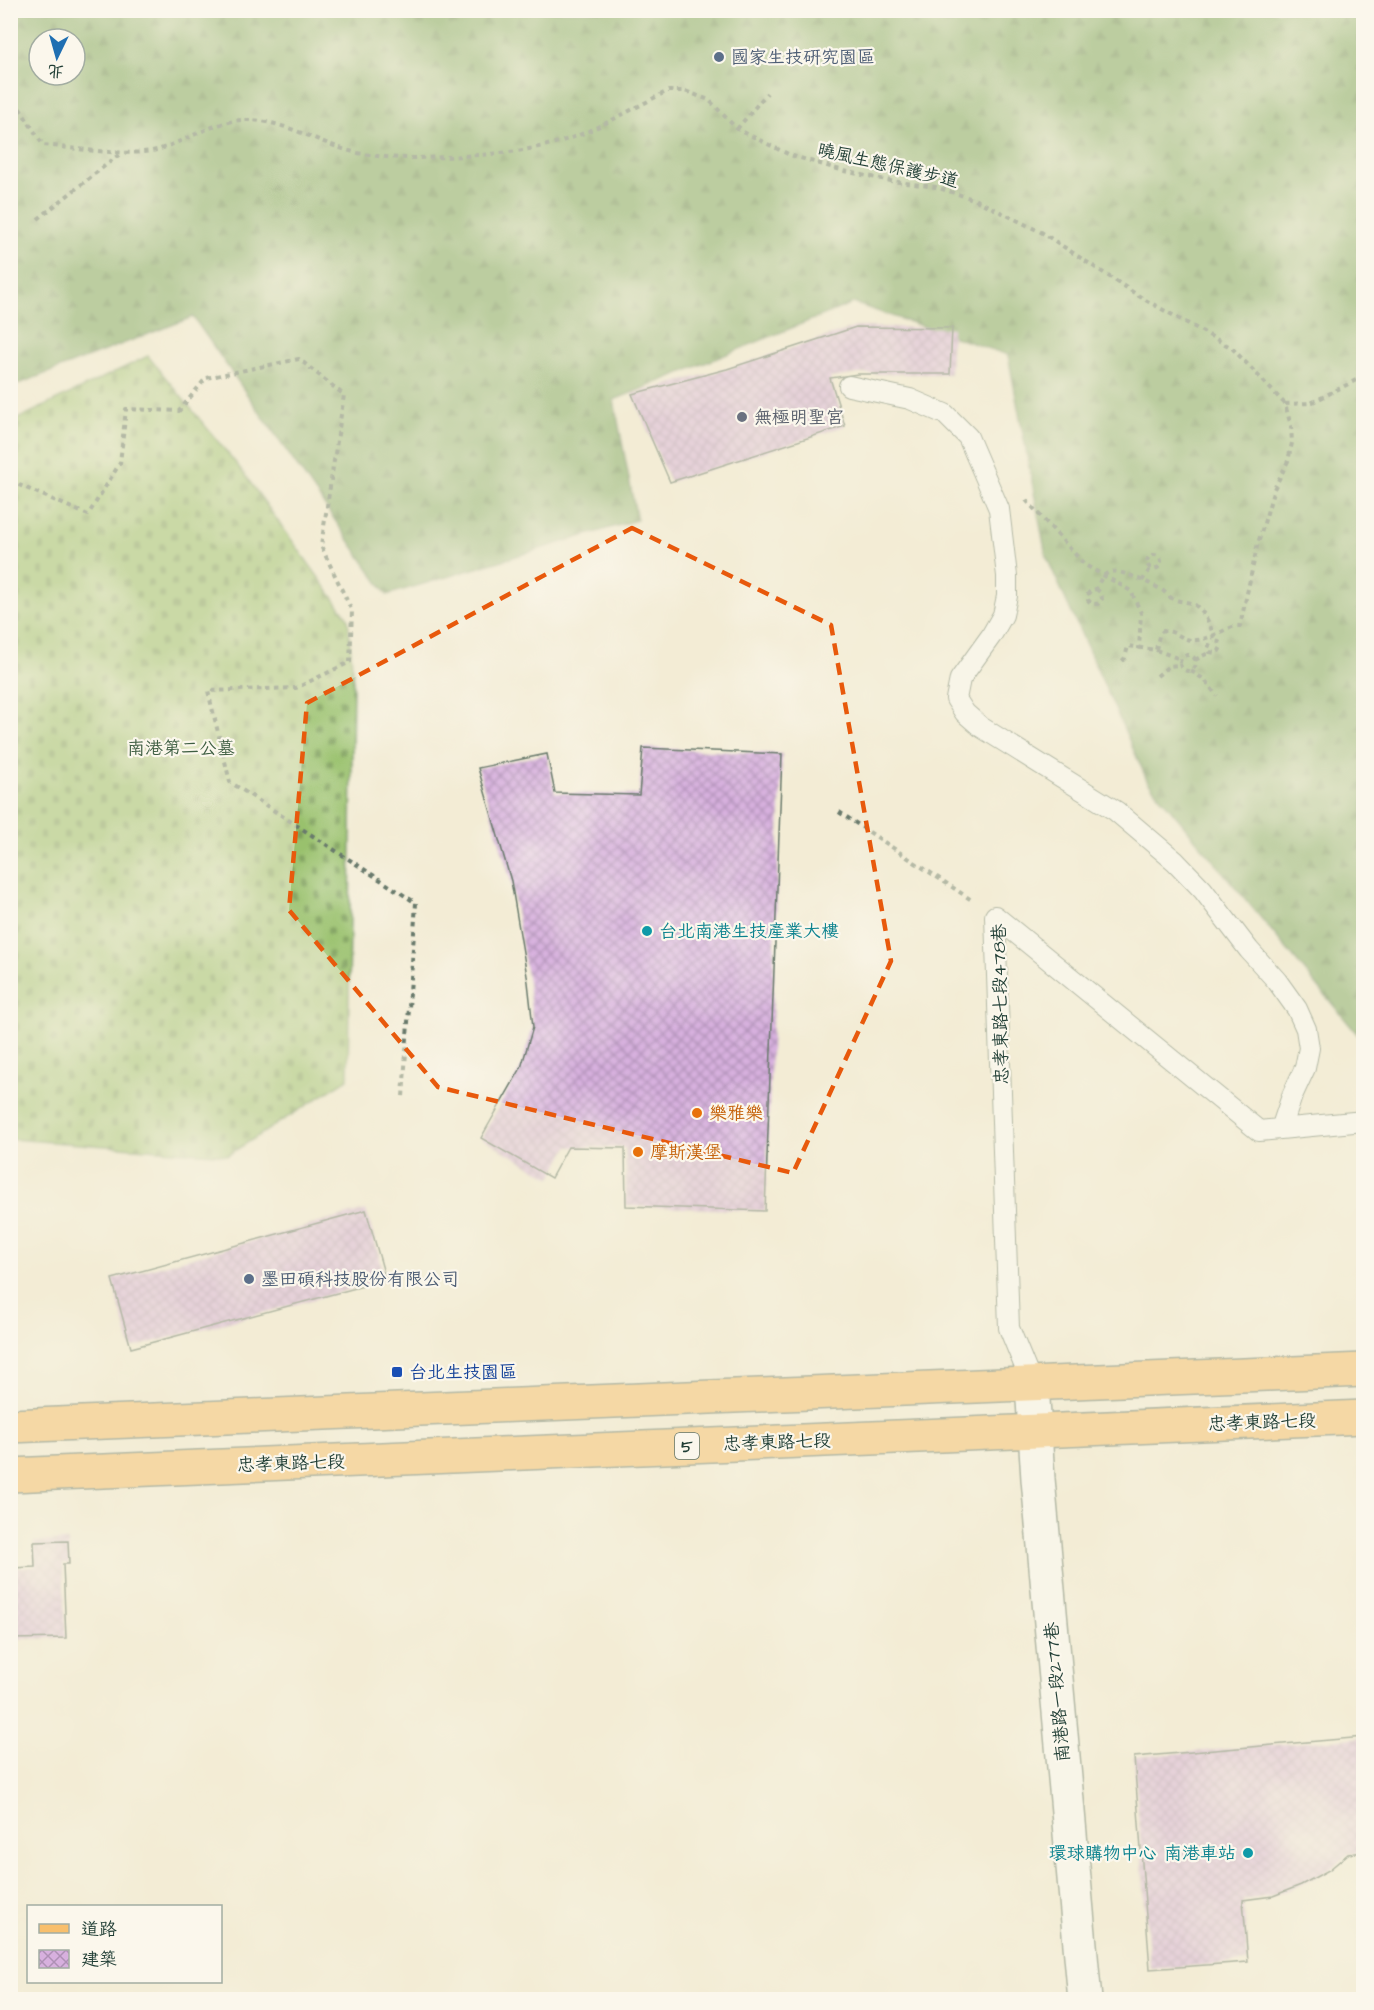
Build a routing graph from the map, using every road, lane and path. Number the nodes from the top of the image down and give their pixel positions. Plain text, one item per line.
1 (10, 93) edge
2 (767, 93) dead end
3 (737, 129) junction
4 (121, 153) junction
5 (38, 219) dead end
6 (1364, 376) edge
7 (849, 386) dead end
8 (1285, 404) junction
9 (10, 480) edge
10 (999, 509) junction
11 (1150, 568) dead end
12 (1102, 576) junction
13 (1142, 581) junction
14 (1096, 589) junction
15 (1214, 634) junction
16 (1214, 641) junction
17 (1139, 649) junction
18 (1156, 650) junction
19 (1210, 652) junction
20 (1195, 660) junction
21 (1121, 662) dead end
22 (1179, 662) junction
23 (1191, 671) junction
24 (1157, 676) dead end
25 (1217, 696) dead end
26 (838, 813) dead end
27 (995, 916) junction
28 (403, 1097) dead end
29 (1364, 1121) edge
30 (1281, 1129) junction
31 (1364, 1370) edge
32 (1032, 1384) junction
33 (1364, 1417) edge
34 (10, 1426) edge
35 (1034, 1431) junction
36 (10, 1475) edge
37 (1084, 2000) edge

1 - 4 path, 曉風生態保護步道
2 - 3 path
3 - 4 path, 曉風生態保護步道
3 - 8 path, 曉風生態保護步道
4 - 5 path
6 - 8 path
7 - 10 lane
8 - 15 path
9 - 28 path
10 - 12 path
10 - 30 lane
11 - 13 path
12 - 13 path
12 - 14 path
12 - 17 path
13 - 15 path
14 - 14 path
15 - 16 path
15 - 18 path
16 - 19 path
16 - 19 path
17 - 18 path
17 - 21 path
18 - 22 path
19 - 20 path
20 - 22 path
20 - 23 path
22 - 23 path
22 - 24 path
23 - 25 path
26 - 27 path
27 - 30 lane, 忠孝東路七段478巷
27 - 32 lane, 忠孝東路七段478巷
29 - 30 lane, 忠孝東路七段478巷
31 - 32 main road
32 - 34 main road
32 - 35 street, 南港路一段277巷
33 - 35 main road, 忠孝東路七段 / 5
35 - 36 main road, 忠孝東路七段 / 5
35 - 37 street, 南港路一段277巷

